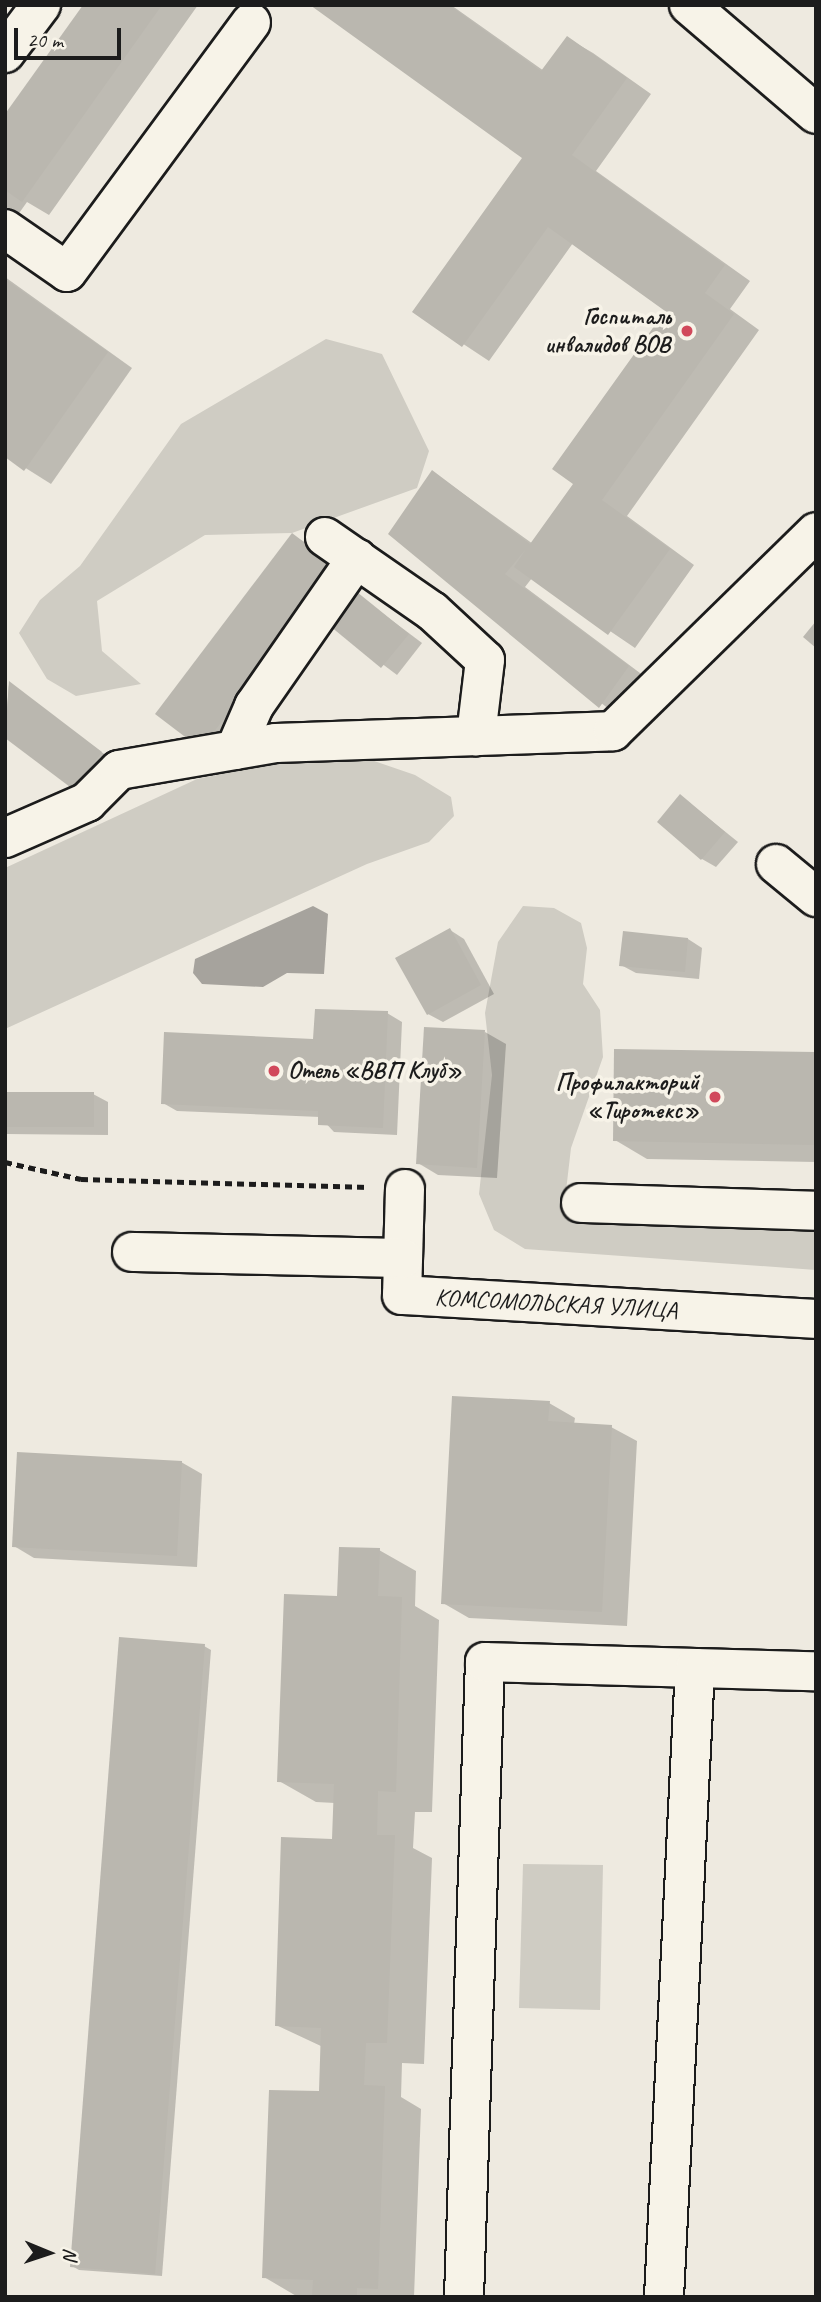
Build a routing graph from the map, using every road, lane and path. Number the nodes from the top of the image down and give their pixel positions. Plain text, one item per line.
1 (41, 5) edge
2 (689, 5) edge
3 (251, 22) dead end
4 (5, 53) edge
5 (816, 114) edge
6 (5, 229) edge
7 (816, 532) edge
8 (325, 537) dead end
9 (357, 558) junction
10 (476, 736) junction
11 (235, 750) junction
12 (5, 838) edge
13 (776, 864) dead end
14 (816, 897) edge
15 (5, 1161) edge
16 (405, 1189) joint
17 (581, 1203) dead end
18 (816, 1211) edge
19 (132, 1252) dead end
20 (403, 1258) junction
21 (816, 1319) edge
22 (695, 1668) junction
23 (816, 1671) edge
24 (464, 2297) edge
25 (664, 2297) edge

1 - 4 street
2 - 5 street
3 - 6 street
7 - 10 street
8 - 9 street
9 - 10 street
9 - 11 street
10 - 11 street
11 - 12 street
13 - 14 street
15 - 16 path
16 - 20 street, КОМСОМОЛЬСКАЯ УЛИЦА
17 - 18 street
19 - 20 street
20 - 21 street, КОМСОМОЛЬСКАЯ УЛИЦА
22 - 23 street
22 - 24 street
22 - 25 street

